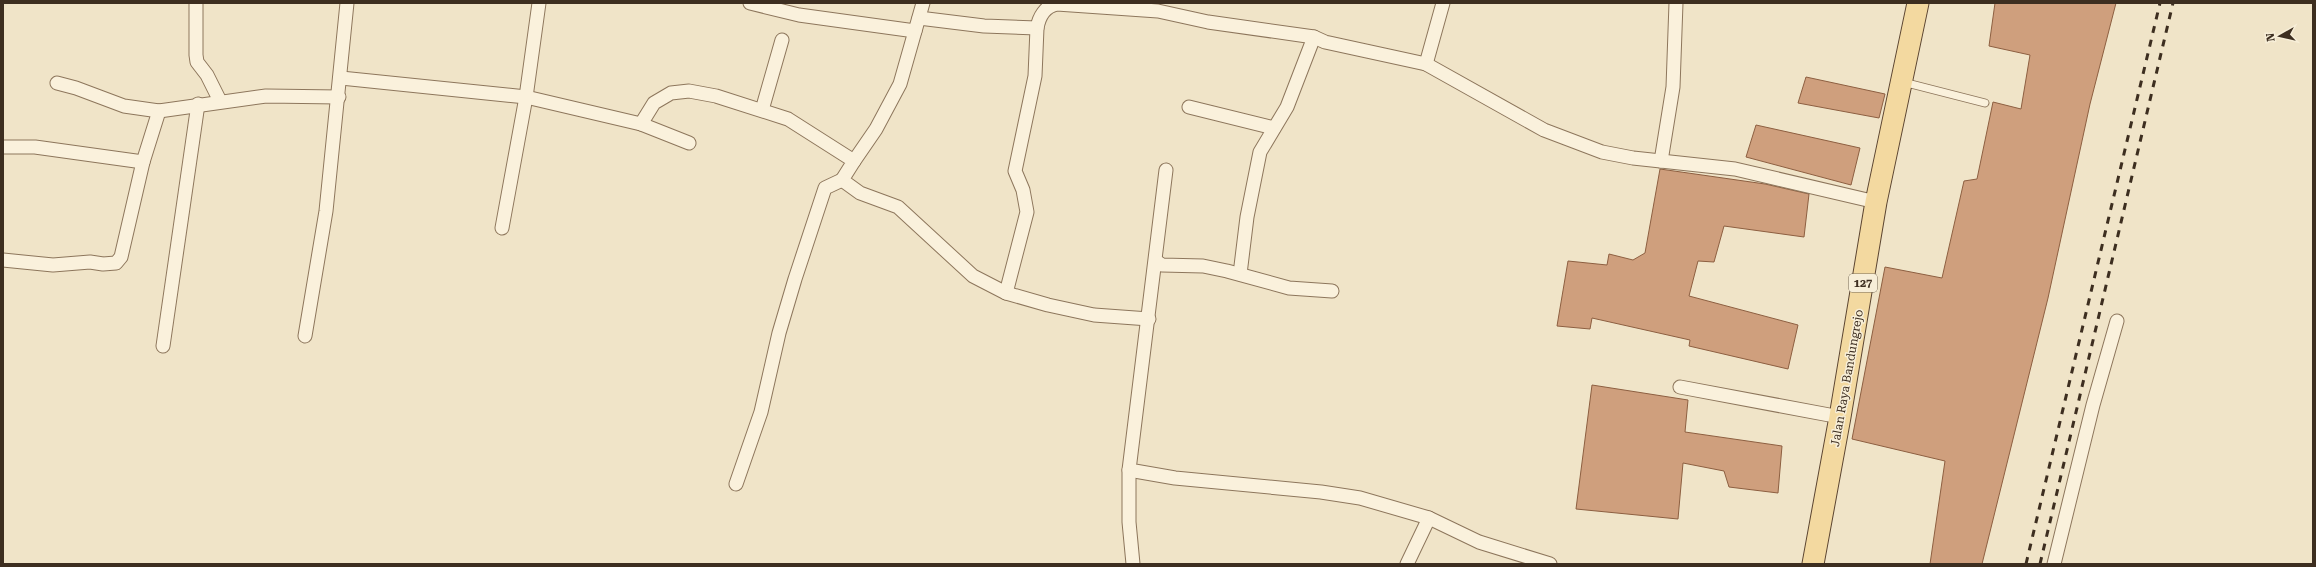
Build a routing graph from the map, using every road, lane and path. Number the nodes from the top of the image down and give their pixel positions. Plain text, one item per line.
1 (196, 3) edge
2 (347, 3) edge
3 (539, 3) edge
4 (750, 3) edge
5 (923, 3) edge
6 (1443, 3) edge
7 (1676, 3) edge
8 (1918, 3) edge
9 (1158, 7) edge
10 (919, 18) junction
11 (1036, 28) junction
12 (915, 31) junction
13 (1314, 37) junction
14 (782, 40) dead end
15 (1426, 64) junction
16 (341, 78) junction
17 (1901, 82) junction
18 (57, 83) dead end
19 (526, 97) junction
20 (339, 98) junction
21 (220, 101) junction
22 (1984, 103) dead end
23 (198, 104) junction
24 (1189, 107) dead end
25 (762, 110) junction
26 (159, 111) junction
27 (641, 124) junction
28 (1274, 128) junction
29 (689, 143) dead end
30 (3, 147) edge
31 (854, 161) junction
32 (1661, 161) junction
33 (143, 162) junction
34 (1166, 170) dead end
35 (842, 180) junction
36 (1876, 202) junction
37 (502, 228) dead end
38 (3, 260) edge
39 (1156, 261) junction
40 (1240, 274) junction
41 (1332, 291) dead end
42 (1006, 293) junction
43 (1149, 320) junction
44 (2117, 321) dead end
45 (306, 336) dead end
46 (163, 346) dead end
47 (1680, 386) dead end
48 (1840, 417) junction
49 (1129, 470) junction
50 (736, 484) dead end
51 (1429, 518) junction
52 (1133, 564) edge
53 (1407, 564) edge
54 (1550, 564) edge
55 (1813, 564) edge
56 (2054, 564) edge

1 - 21 street
2 - 16 street
3 - 19 street
4 - 12 street
5 - 10 street
6 - 15 street
7 - 32 street
8 - 17 main road, Jalan Raya Bandungrejo / 127
9 - 11 street
9 - 13 street
10 - 11 street
10 - 12 street
11 - 42 street
12 - 31 street
13 - 15 street
13 - 28 street
14 - 25 street
15 - 32 street
16 - 19 street
16 - 20 street
17 - 22 lane
17 - 36 main road, Jalan Raya Bandungrejo / 127
18 - 26 street
19 - 27 street
19 - 37 street
20 - 21 street
20 - 45 street
21 - 23 street
23 - 26 street
23 - 46 street
24 - 28 street
25 - 27 street
25 - 31 street
26 - 33 street
27 - 29 street
28 - 40 street
30 - 33 street
31 - 35 street
32 - 36 street
33 - 38 street
34 - 39 street
35 - 42 street
35 - 50 street
36 - 48 main road, Jalan Raya Bandungrejo / 127
39 - 40 street
39 - 43 street
40 - 41 street
42 - 43 street
43 - 49 street
44 - 56 street
47 - 48 street
48 - 55 main road, Jalan Raya Bandungrejo / 127
49 - 51 street
49 - 52 street
51 - 53 street
51 - 54 street

